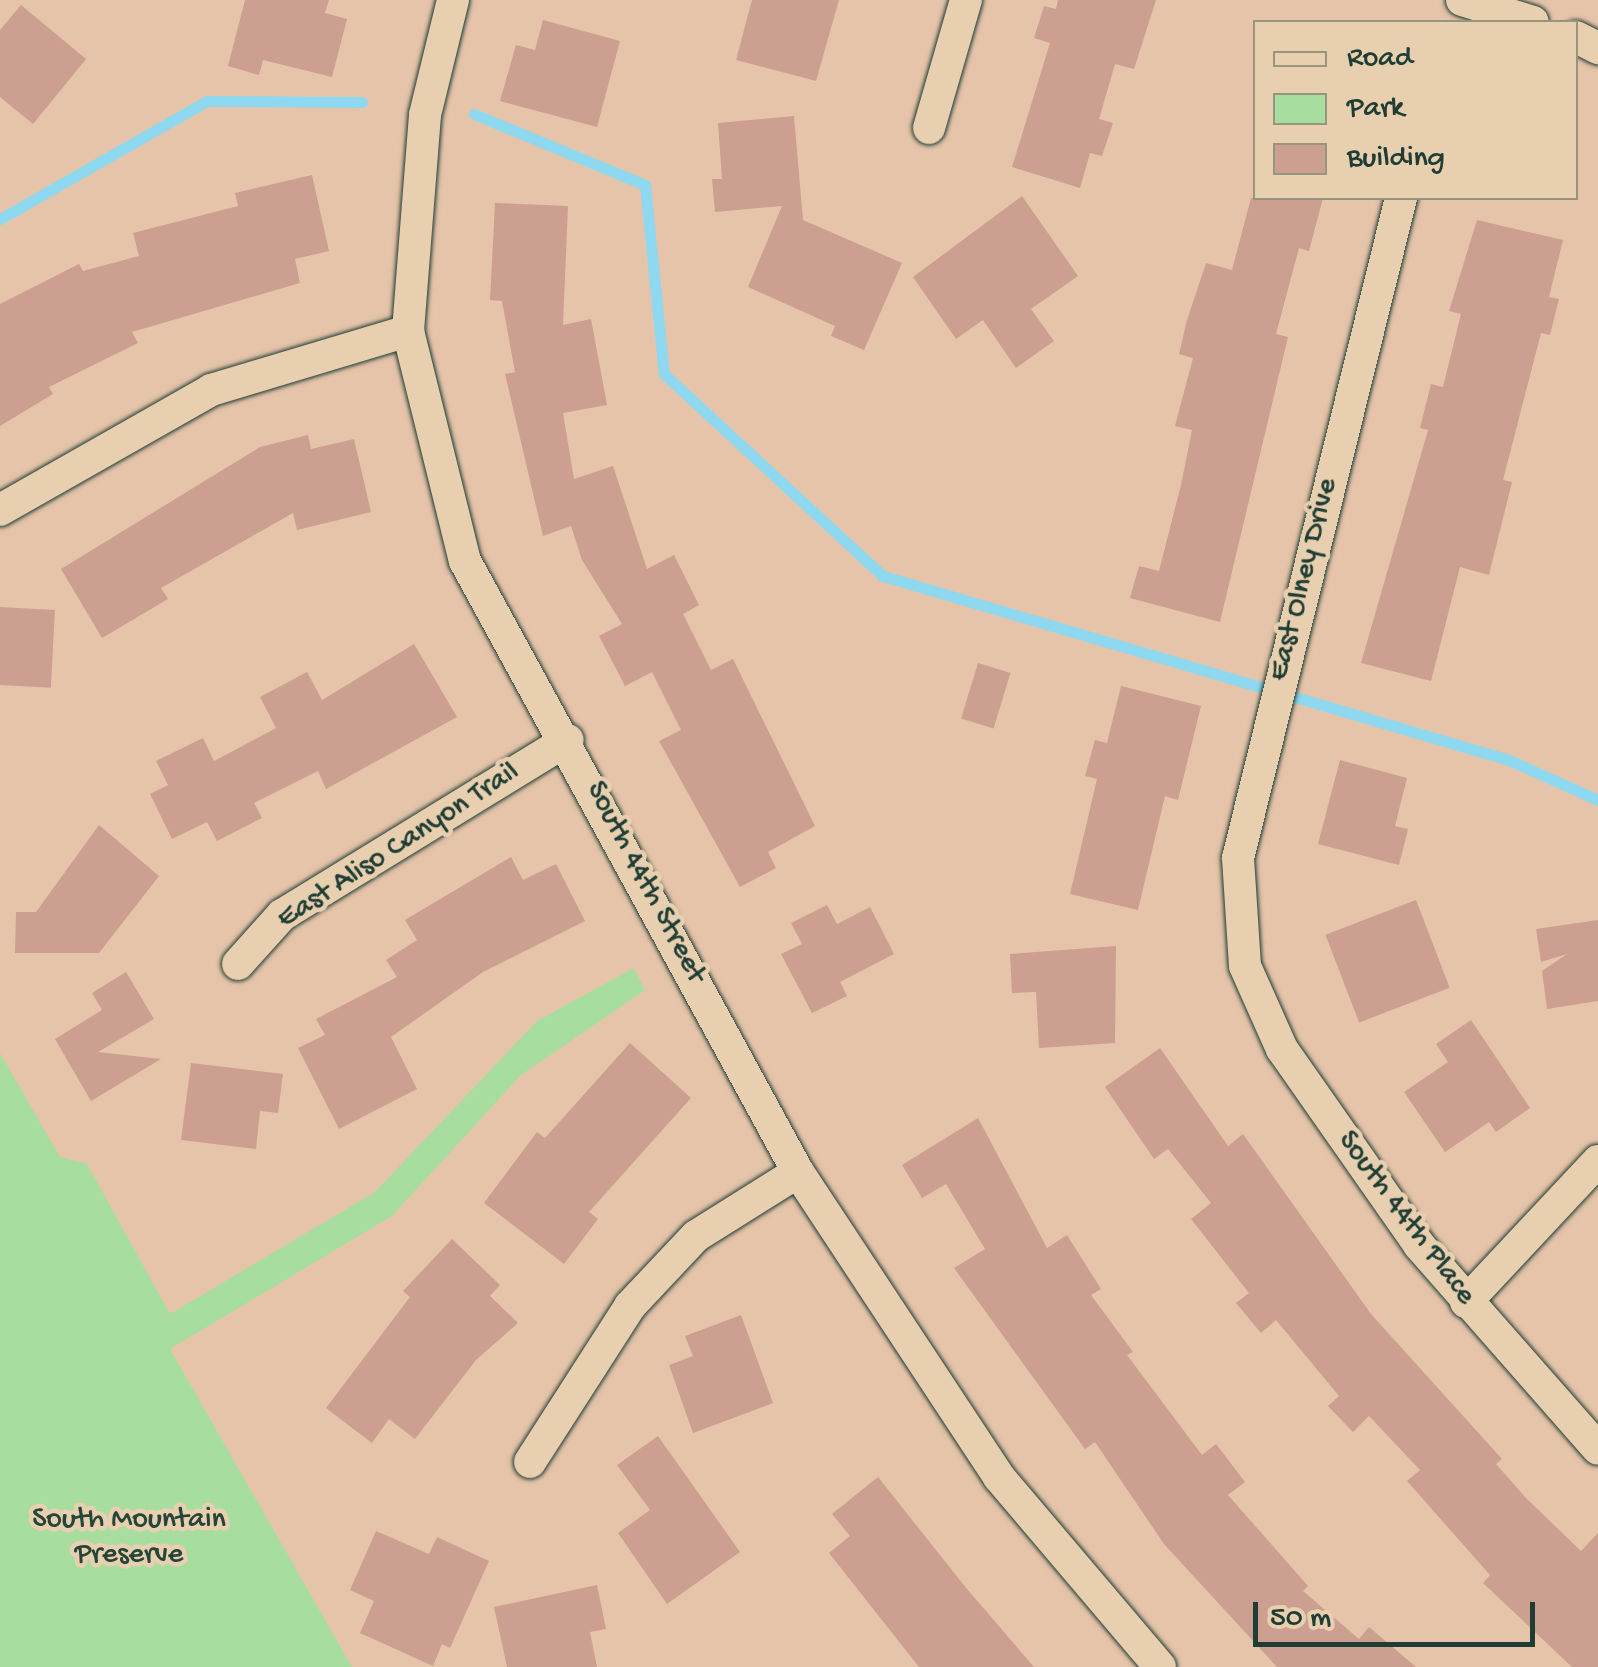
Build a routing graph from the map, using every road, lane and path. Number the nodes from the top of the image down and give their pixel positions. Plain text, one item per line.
1 (453, 0) edge
2 (966, 0) edge
3 (1462, 0) edge
4 (1527, 20) edge
5 (929, 128) dead end
6 (1401, 200) edge
7 (408, 331) junction
8 (0, 510) edge
9 (568, 740) junction
10 (238, 964) dead end
11 (1245, 966) joint
12 (1598, 1162) edge
13 (798, 1172) junction
14 (1466, 1302) junction
15 (1598, 1449) edge
16 (530, 1462) dead end
17 (1160, 1667) edge

1 - 7 street, South 44th Street
2 - 5 street
3 - 4 street
6 - 11 street, East Olney Drive
7 - 8 street
7 - 9 street, South 44th Street
9 - 10 street, East Aliso Canyon Trail
9 - 13 street, South 44th Street
11 - 14 street, South 44th Place
12 - 14 street
13 - 16 street
13 - 17 street, South 44th Street
14 - 15 street, South 44th Place

